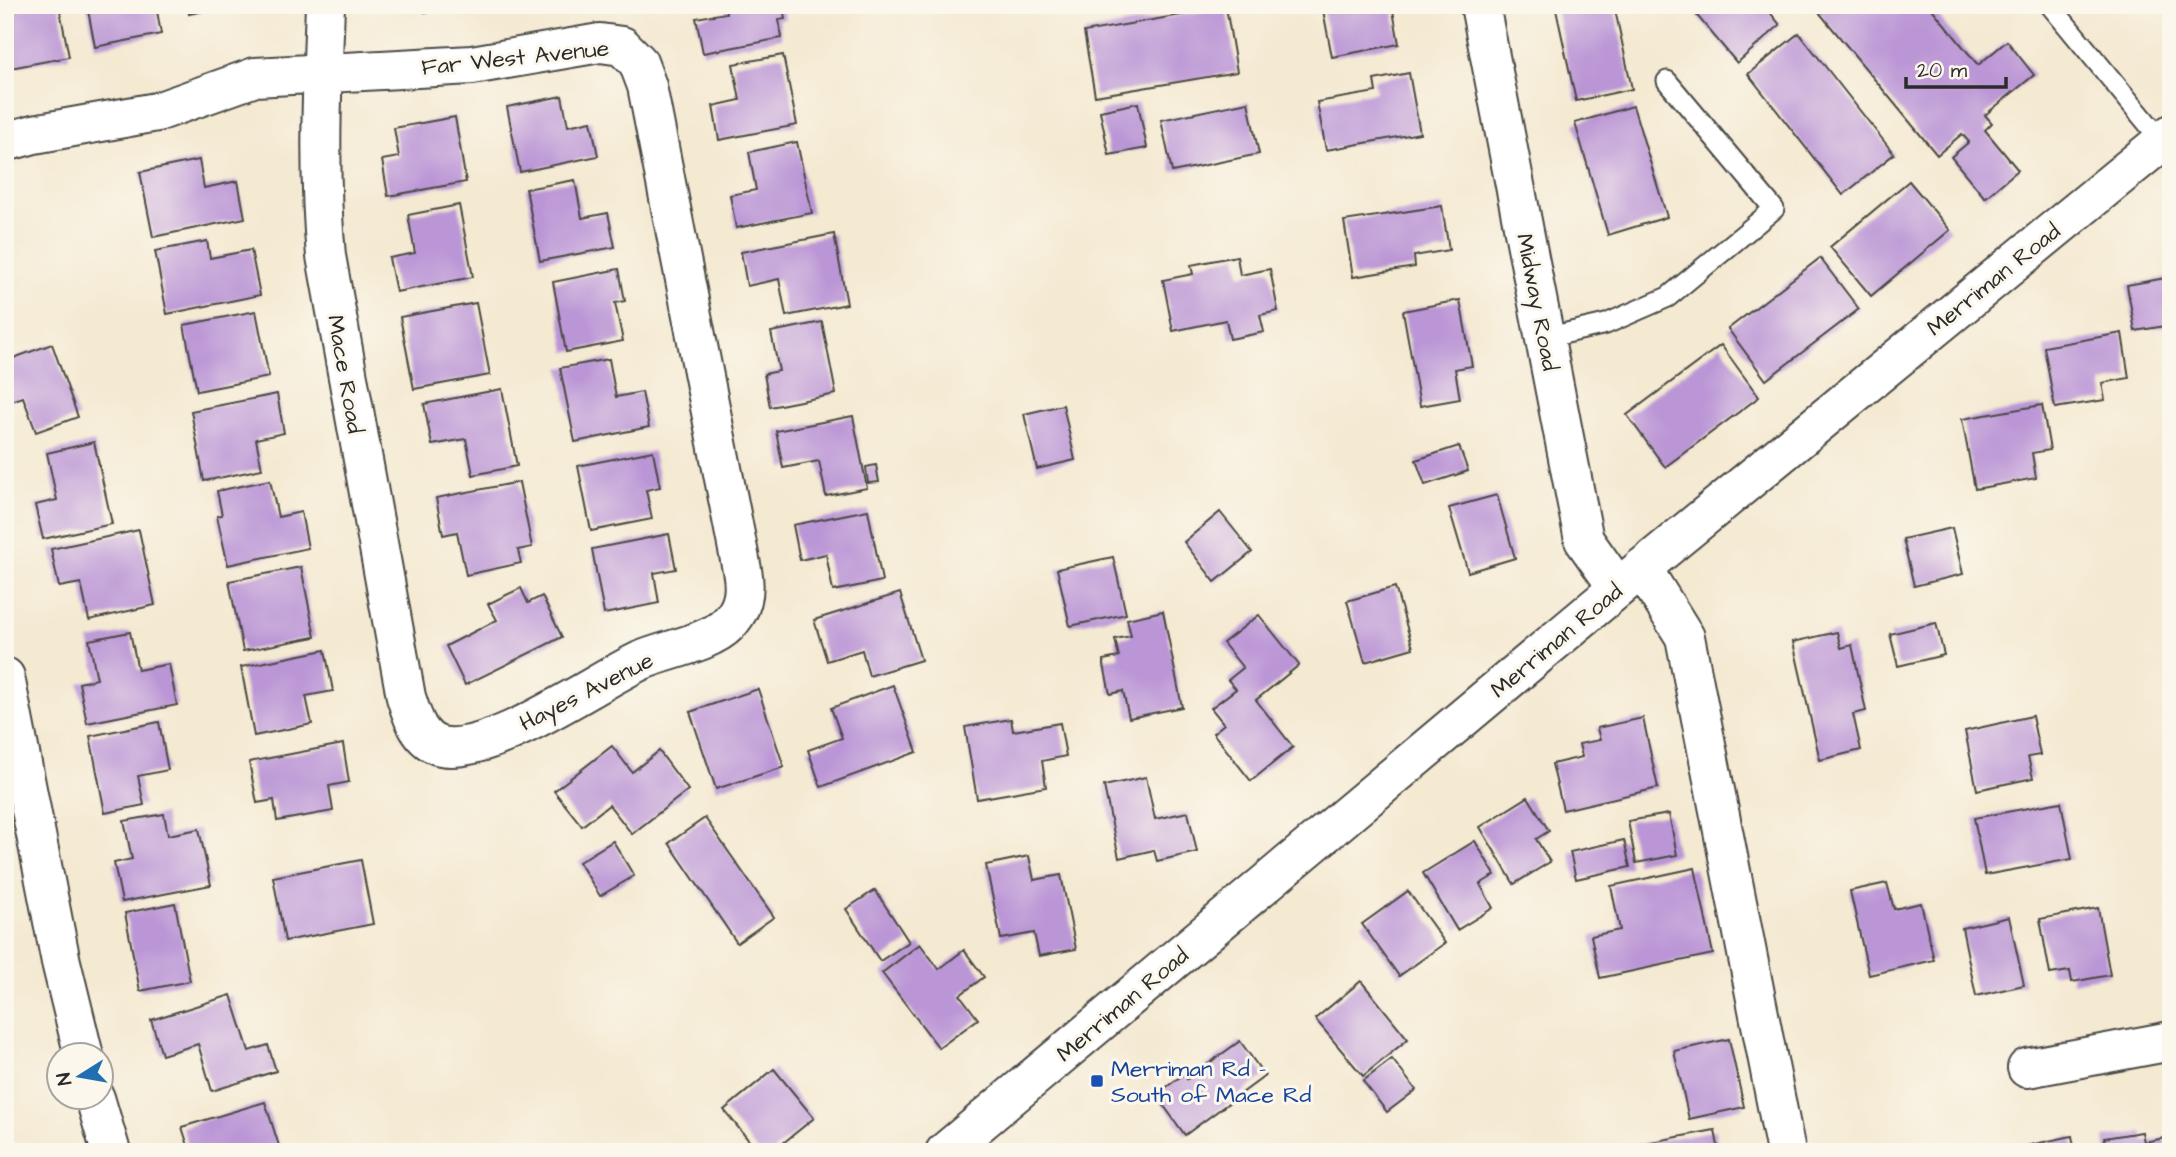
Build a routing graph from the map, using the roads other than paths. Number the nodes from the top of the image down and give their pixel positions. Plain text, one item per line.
1 (325, 5) edge
2 (1480, 5) edge
3 (2050, 5) edge
4 (323, 71) junction
5 (1667, 81) dead end
6 (2166, 137) edge
7 (5, 142) edge
8 (1545, 338) junction
9 (1630, 578) junction
10 (740, 609) joint
11 (5, 677) edge
12 (423, 736) joint
13 (17, 805) edge
14 (2171, 1041) edge
15 (81, 1042) edge
16 (2027, 1069) dead end
17 (99, 1112) edge
18 (111, 1152) edge
19 (946, 1152) edge
20 (1786, 1152) edge

1 - 4 street, Mace Road
2 - 8 street, Midway Road
3 - 6 lane
4 - 7 street, Far West Avenue
4 - 10 street, Far West Avenue
4 - 12 street, Mace Road
5 - 8 lane
6 - 9 street, Merriman Road
8 - 9 street, Midway Road
9 - 19 street, Merriman Road
9 - 20 street, Midway Road
10 - 12 street, Hayes Avenue
11 - 13 street
13 - 15 street
14 - 16 street
17 - 18 street

